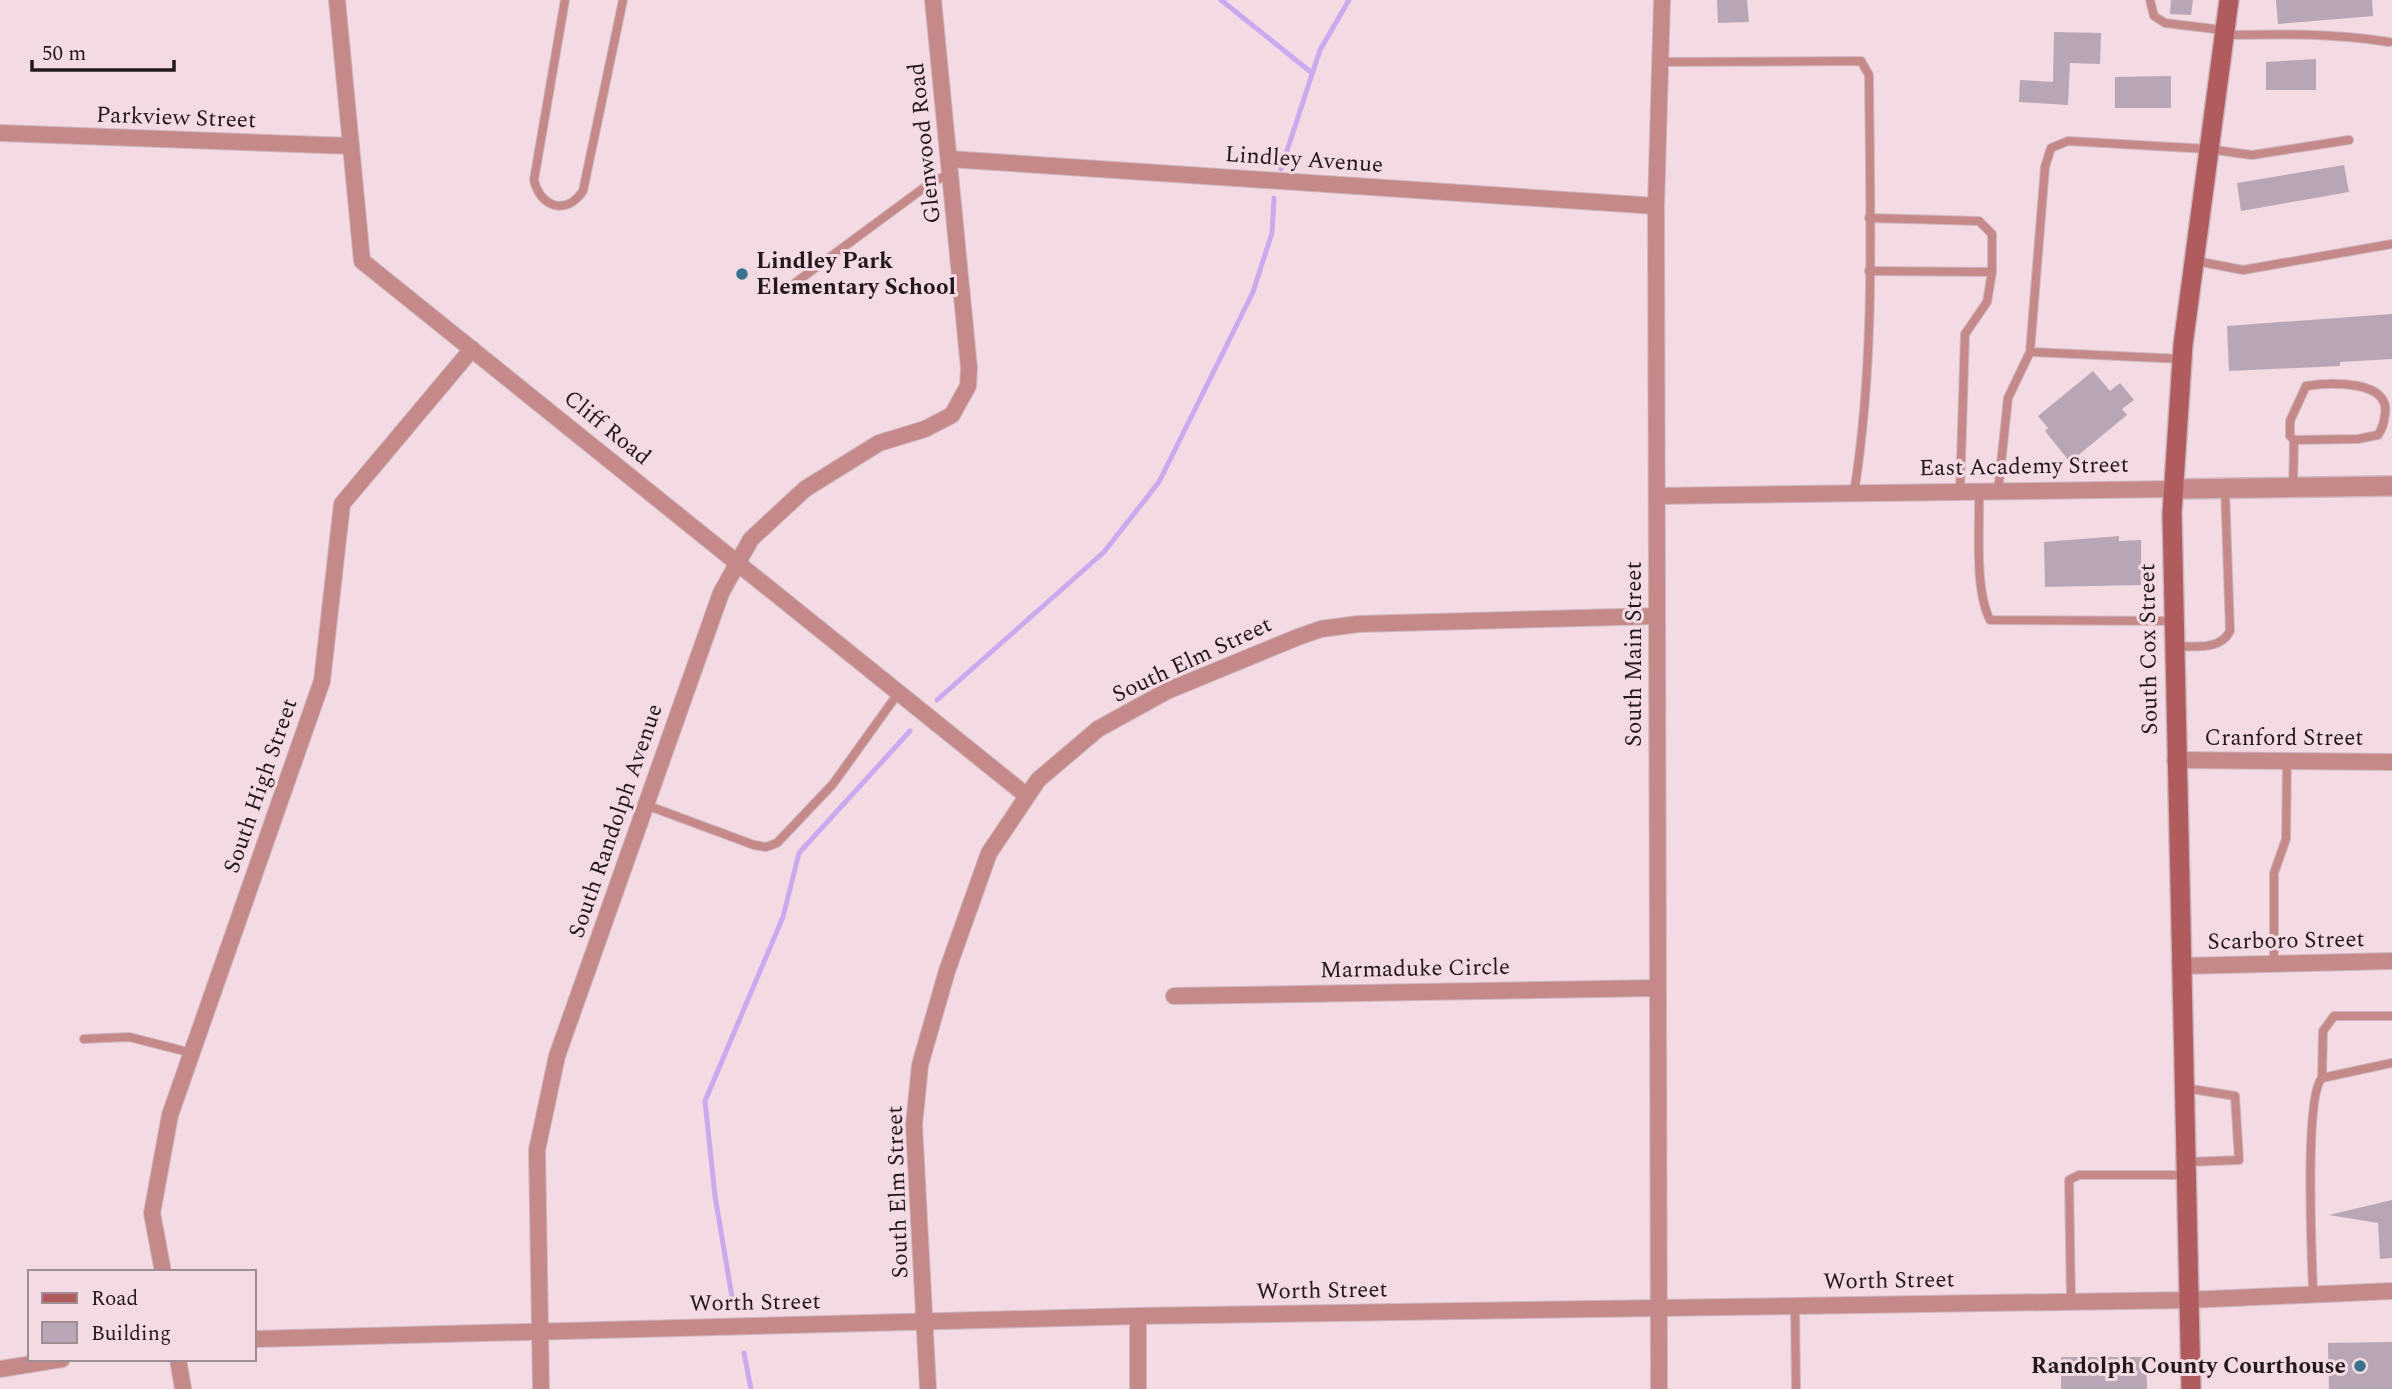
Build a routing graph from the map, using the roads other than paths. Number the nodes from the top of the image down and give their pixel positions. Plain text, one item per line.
1 (337, 0) edge
2 (565, 0) edge
3 (623, 0) edge
4 (933, 0) edge
5 (1662, 0) edge
6 (2150, 0) edge
7 (2229, 0) edge
8 (2224, 33) junction
9 (2389, 42) dead end
10 (1658, 62) junction
11 (0, 133) edge
12 (2349, 139) dead end
13 (351, 146) junction
14 (2208, 149) junction
15 (950, 166) junction
16 (1657, 206) junction
17 (1870, 218) junction
18 (2392, 244) edge
19 (2193, 261) junction
20 (1869, 271) junction
21 (1992, 272) junction
22 (796, 283) dead end
23 (472, 349) junction
24 (2031, 352) junction
25 (2182, 359) junction
26 (925, 429) joint
27 (2294, 440) junction
28 (2392, 486) edge
29 (2293, 488) junction
30 (2174, 489) junction
31 (2225, 489) junction
32 (1960, 492) junction
33 (1979, 492) junction
34 (1998, 492) junction
35 (1854, 493) junction
36 (1657, 496) junction
37 (738, 563) junction
38 (1657, 616) junction
39 (2174, 621) junction
40 (2174, 646) junction
41 (899, 692) junction
42 (2175, 760) junction
43 (2287, 761) junction
44 (2392, 762) edge
45 (1027, 796) junction
46 (646, 805) junction
47 (2392, 961) edge
48 (2274, 964) junction
49 (2181, 966) junction
50 (1657, 988) junction
51 (1174, 996) dead end
52 (2392, 1016) edge
53 (84, 1039) dead end
54 (192, 1053) junction
55 (2392, 1063) edge
56 (2322, 1078) junction
57 (2183, 1088) junction
58 (2185, 1169) junction
59 (163, 1270) edge
60 (2392, 1291) edge
61 (2313, 1292) junction
62 (2188, 1300) junction
63 (2071, 1301) junction
64 (1795, 1306) junction
65 (1658, 1308) junction
66 (1138, 1316) junction
67 (925, 1322) junction
68 (540, 1332) junction
69 (256, 1339) edge
70 (50, 1361) edge
71 (178, 1361) edge
72 (0, 1369) edge
73 (183, 1389) edge
74 (541, 1389) edge
75 (929, 1389) edge
76 (1139, 1389) edge
77 (1659, 1389) edge
78 (1796, 1389) edge
79 (2191, 1389) edge

1 - 13 street, Cliff Road
2 - 3 lane
4 - 15 street, Glenwood Road
5 - 10 street, South Main Street
6 - 8 lane
7 - 8 main road, South Cox Street
8 - 9 lane
8 - 14 main road, South Cox Street
10 - 16 street, South Main Street
10 - 17 lane
11 - 13 street, Parkview Street
12 - 14 lane
13 - 23 street, Cliff Road
14 - 19 main road, South Cox Street
14 - 24 lane
15 - 16 street, Lindley Avenue
15 - 22 lane
15 - 26 street, Glenwood Road
16 - 36 street, South Main Street
17 - 20 lane
17 - 21 lane
18 - 19 lane
19 - 25 main road, South Cox Street
20 - 21 lane
20 - 35 lane
21 - 32 lane
23 - 37 street, Cliff Road
23 - 54 street, South High Street
24 - 25 lane
24 - 34 lane
25 - 30 main road, South Cox Street
26 - 37 street, South Randolph Avenue
27 - 27 lane
27 - 29 lane
28 - 29 street, East Academy Street
29 - 31 street, East Academy Street
30 - 31 street, East Academy Street
30 - 34 street, East Academy Street
30 - 39 main road, South Cox Street
31 - 40 lane
32 - 33 street, East Academy Street
32 - 35 street, East Academy Street
33 - 34 street, East Academy Street
33 - 39 lane
35 - 36 street, East Academy Street
36 - 38 street, South Main Street
37 - 41 street, Cliff Road
37 - 46 street, South Randolph Avenue
38 - 45 street, South Elm Street
38 - 50 street, South Main Street
39 - 40 main road, South Cox Street
40 - 42 main road, South Cox Street
41 - 45 street, Cliff Road
41 - 46 lane
42 - 43 street, Cranford Street
42 - 49 main road, South Cox Street
43 - 44 street, Cranford Street
43 - 48 lane
45 - 67 street, South Elm Street
46 - 68 street, South Randolph Avenue
47 - 48 street, Scarboro Street
48 - 49 street, Scarboro Street
49 - 57 main road, South Cox Street
50 - 51 street, Marmaduke Circle
50 - 65 street, South Main Street
52 - 56 lane
53 - 54 lane
54 - 59 street, South High Street
55 - 56 lane
56 - 61 lane
57 - 58 main road, South Cox Street
57 - 58 lane
58 - 62 main road, South Cox Street
58 - 63 lane
60 - 61 street, Worth Street
61 - 62 street, Worth Street
62 - 63 street, Worth Street
62 - 79 main road, South Cox Street
63 - 64 street, Worth Street
64 - 65 street, Worth Street
64 - 78 lane
65 - 66 street, Worth Street
65 - 77 street, South Main Street
66 - 67 street, Worth Street
66 - 76 street
67 - 68 street, Worth Street
67 - 75 street, South Elm Street
68 - 69 street, Worth Street
68 - 74 street, South Randolph Avenue
70 - 72 street
71 - 73 street

